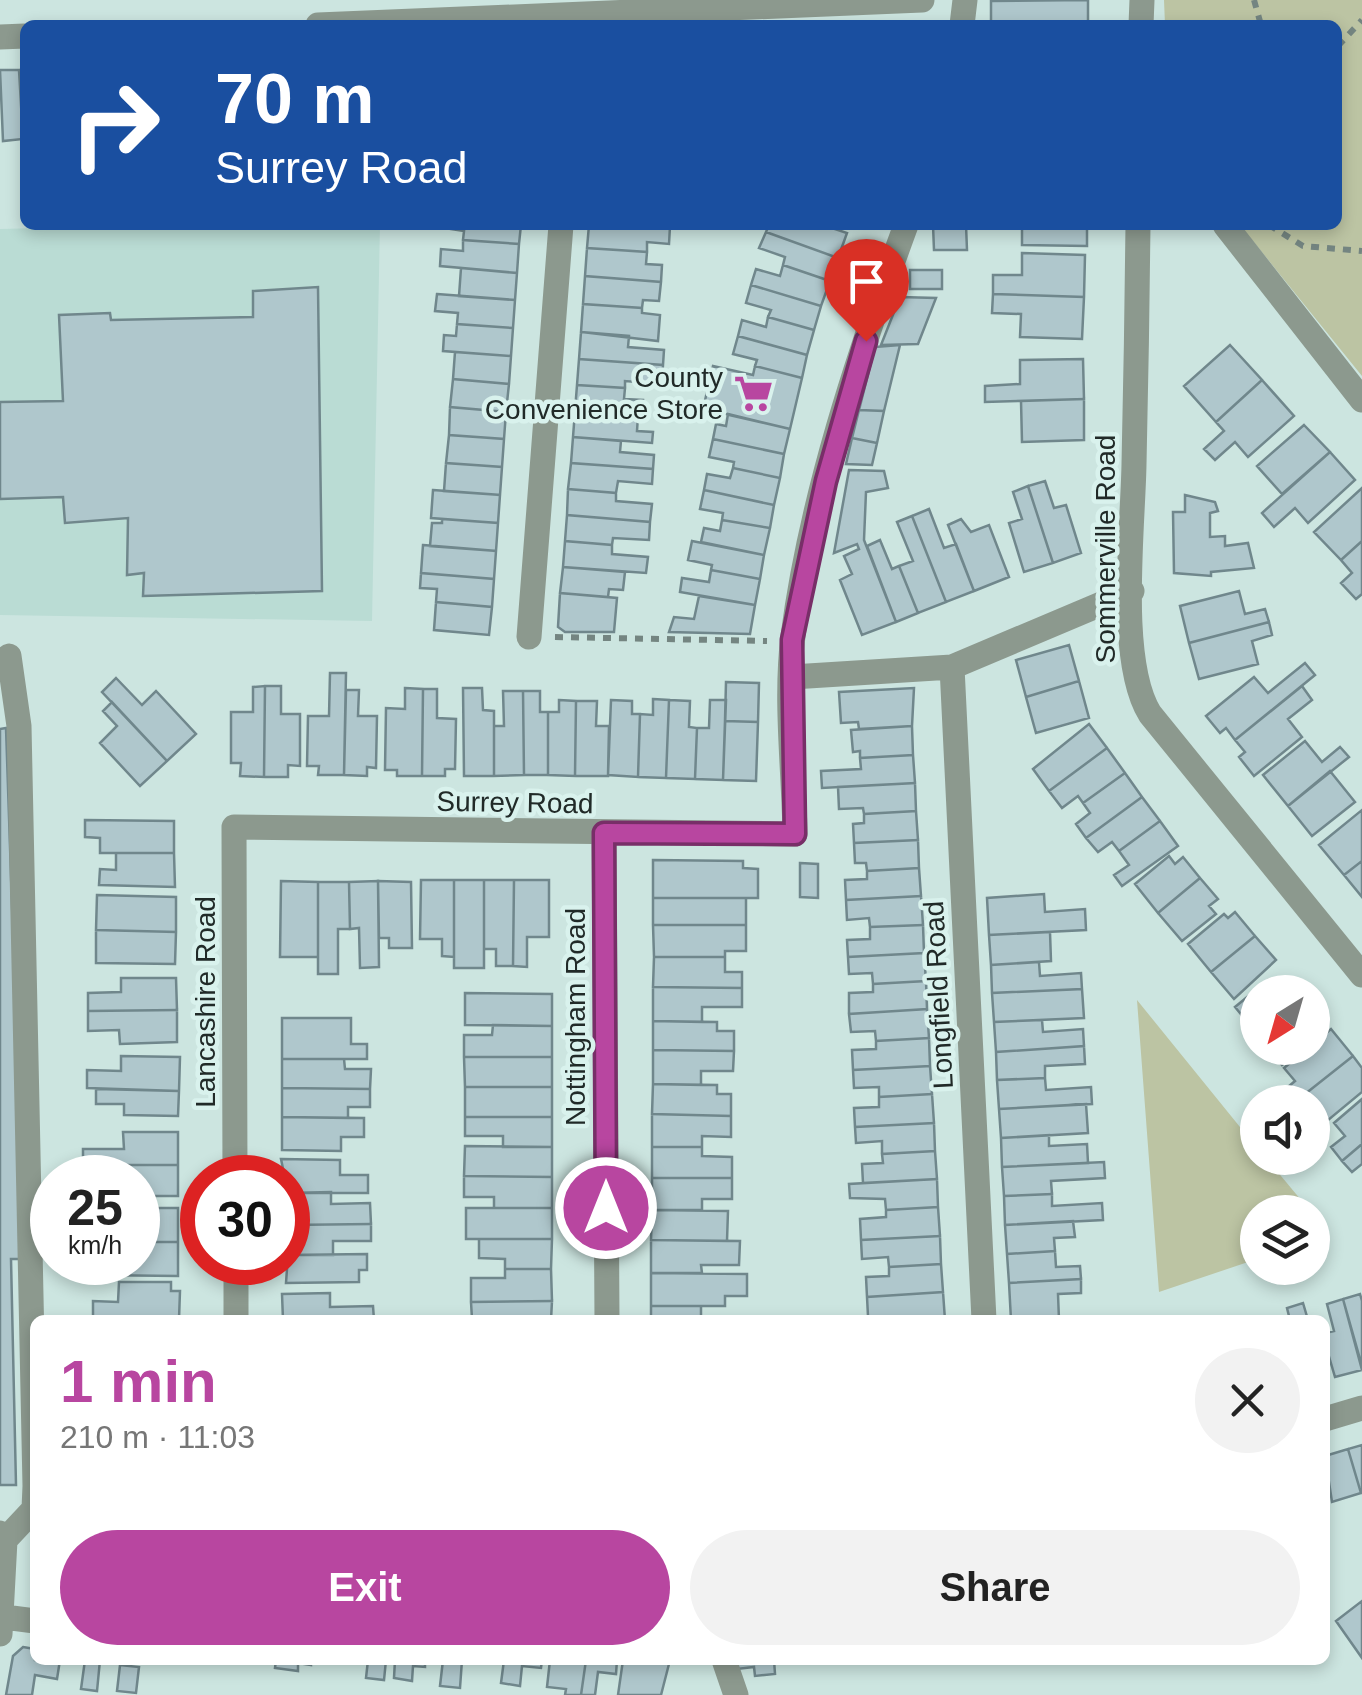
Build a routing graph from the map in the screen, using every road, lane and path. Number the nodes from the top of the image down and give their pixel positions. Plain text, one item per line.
1 (922, 0) edge
2 (577, 20) edge
3 (1362, 20) edge
4 (1342, 42) edge
5 (561, 230) edge
6 (904, 230) edge
7 (1138, 230) edge
8 (1229, 230) edge
9 (1277, 230) edge
10 (1362, 251) edge
11 (1362, 400) edge
12 (1132, 590) junction
13 (529, 637) joint
14 (792, 640) junction
15 (9, 656) dead end
16 (952, 667) junction
17 (792, 677) junction
18 (234, 827) joint
19 (604, 833) junction
20 (1362, 976) edge
21 (235, 1155) edge
22 (236, 1285) edge
23 (31, 1315) edge
24 (236, 1315) edge
25 (607, 1315) edge
26 (984, 1315) edge
27 (1362, 1408) edge
28 (1330, 1418) edge
29 (30, 1512) edge
30 (2, 1536) edge
31 (30, 1622) edge
32 (2, 1625) edge
33 (726, 1665) edge
34 (736, 1695) edge

1 - 2 street
3 - 4 path
5 - 13 street
6 - 14 street
7 - 12 street, Sommerville Road
8 - 11 street
9 - 10 path
12 - 16 street
12 - 20 street, Sommerville Road
13 - 14 path
14 - 17 street
15 - 23 street
16 - 17 street
16 - 26 street, Longfield Road
17 - 19 street, Surrey Road
18 - 19 street, Surrey Road
18 - 21 street, Lancashire Road
19 - 25 street, Nottingham Road
22 - 24 street
27 - 28 street
29 - 30 street
30 - 32 street
31 - 32 street
33 - 34 street

